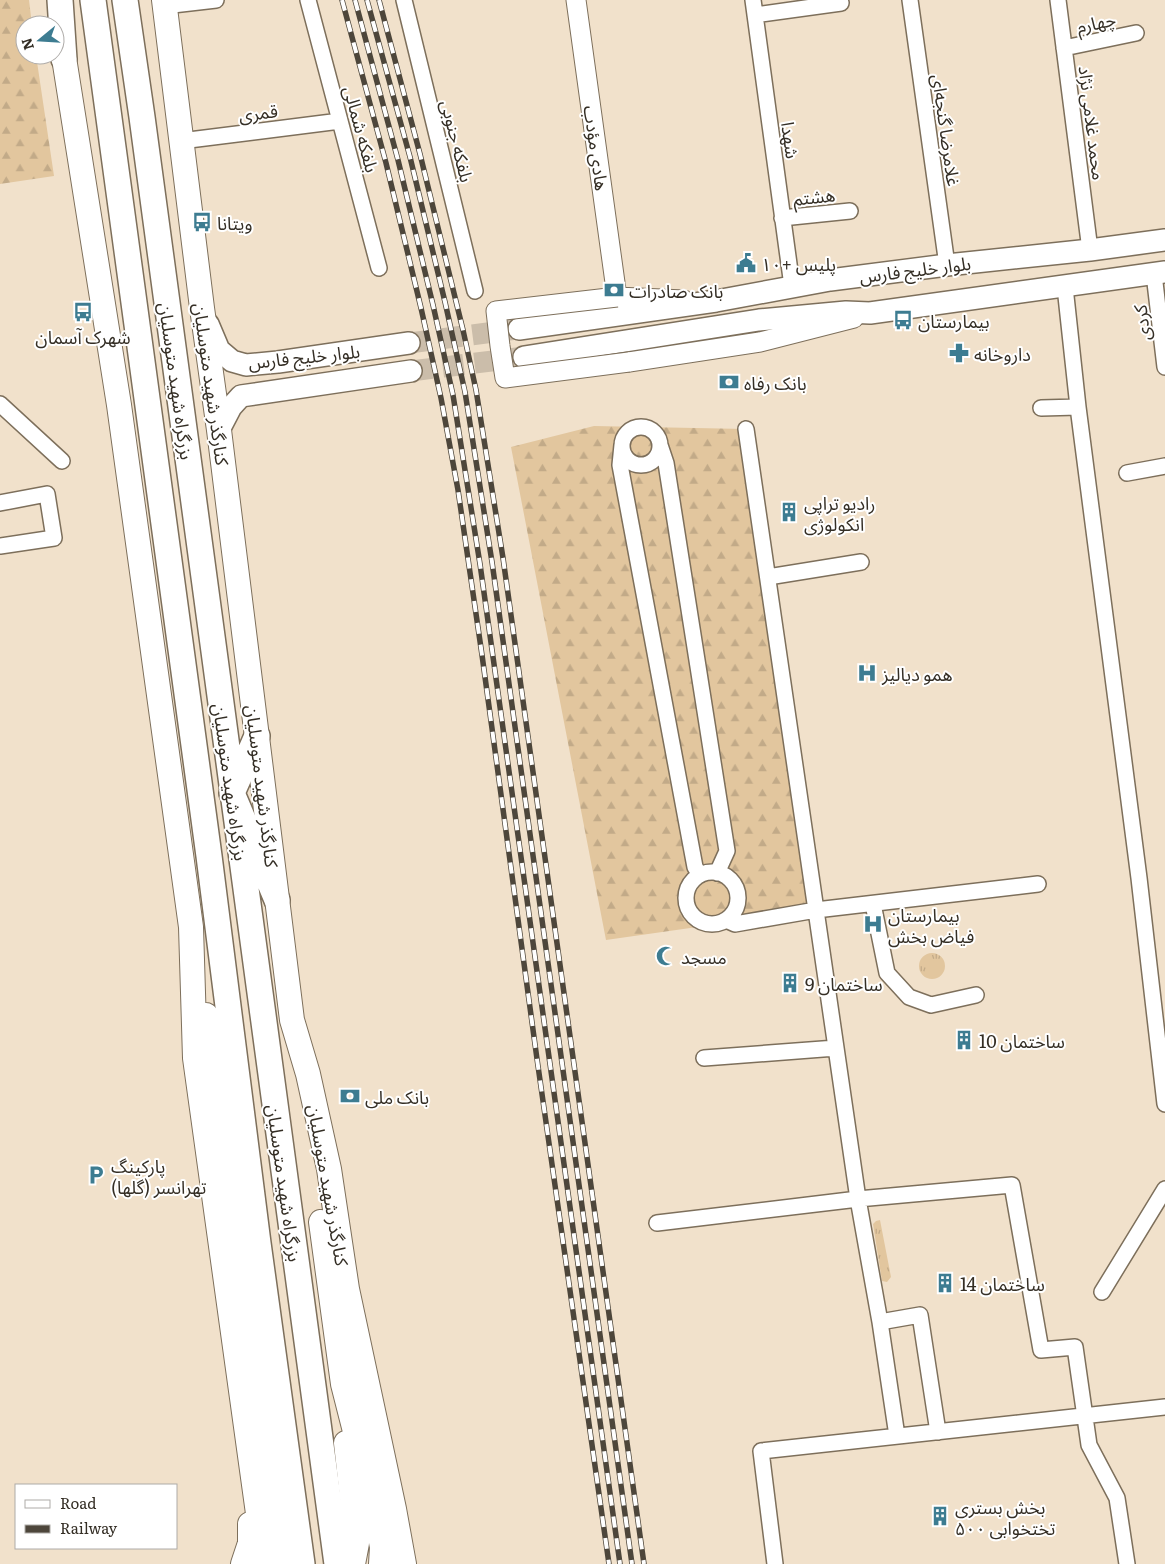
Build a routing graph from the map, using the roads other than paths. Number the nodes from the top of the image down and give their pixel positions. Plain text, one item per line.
1 (56, 0) edge
2 (60, 0) edge
3 (94, 0) edge
4 (125, 0) edge
5 (216, 0) edge
6 (308, 0) edge
7 (404, 0) edge
8 (576, 0) edge
9 (910, 0) edge
10 (1058, 0) edge
11 (164, 3) edge
12 (841, 3) dead end
13 (754, 8) edge
14 (58, 15) edge
15 (61, 15) edge
16 (1136, 33) dead end
17 (1064, 48) junction
18 (65, 65) edge
19 (340, 121) junction
20 (181, 141) junction
21 (850, 211) dead end
22 (782, 218) junction
23 (1165, 240) edge
24 (1090, 250) junction
25 (947, 264) junction
26 (379, 268) dead end
27 (1159, 273) edge
28 (792, 286) junction
29 (1064, 287) junction
30 (475, 292) dead end
31 (617, 296) junction
32 (716, 301) junction
33 (202, 308) junction
34 (870, 313) junction
35 (519, 329) tunnel mouth
36 (409, 343) tunnel mouth
37 (524, 357) tunnel mouth
38 (1165, 367) edge
39 (411, 371) tunnel mouth
40 (0, 404) edge
41 (1042, 408) dead end
42 (1078, 408) junction
43 (746, 429) dead end
44 (219, 430) junction
45 (622, 445) junction
46 (660, 445) junction
47 (62, 462) dead end
48 (1165, 466) edge
49 (1127, 473) dead end
50 (0, 503) edge
51 (0, 546) edge
52 (861, 562) dead end
53 (768, 577) junction
54 (257, 736) junction
55 (232, 793) junction
56 (717, 873) junction
57 (700, 875) junction
58 (1038, 884) dead end
59 (277, 900) junction
60 (873, 904) junction
61 (816, 910) junction
62 (726, 920) junction
63 (191, 927) junction
64 (976, 995) dead end
65 (292, 1020) junction
66 (836, 1048) junction
67 (704, 1058) dead end
68 (1165, 1104) edge
69 (1165, 1189) edge
70 (858, 1200) junction
71 (657, 1223) dead end
72 (1102, 1292) dead end
73 (880, 1322) junction
74 (343, 1384) junction
75 (1165, 1407) edge
76 (1086, 1416) junction
77 (938, 1432) junction
78 (897, 1436) junction
79 (251, 1457) junction
80 (243, 1564) edge
81 (265, 1564) edge
82 (286, 1564) edge
83 (302, 1564) edge
84 (337, 1564) edge
85 (352, 1564) edge
86 (381, 1564) edge
87 (404, 1564) edge
88 (775, 1564) edge
89 (1127, 1564) edge

1 - 14 main road
2 - 15 highway
3 - 83 highway, بزرگراه شهید متوسلیان
4 - 55 highway, بزرگراه شهید متوسلیان
5 - 11 street
6 - 19 street, بلفکه شمالی
7 - 30 street, بلفکه جنوبی
8 - 31 street, هادی مؤدب
9 - 25 street, غلامرضا گنجه‌ای
10 - 17 street, محمد غلامی نژاد
11 - 20 main road, کنارگذر شهید متوسلیان
12 - 13 street
13 - 22 street, شهدا
16 - 17 street, چهارم
17 - 24 street, محمد غلامی نژاد
18 - 63 main road
19 - 20 street, قمری
19 - 26 street, بلفکه شمالی
20 - 33 main road, کنارگذر شهید متوسلیان
21 - 22 street, هشتم
22 - 28 street, شهدا
23 - 24 main road, بلوار خلیج فارس
24 - 25 main road, بلوار خلیج فارس
25 - 28 main road, بلوار خلیج فارس
27 - 29 main road, بلوار خلیج فارس
27 - 38 street, کردی
28 - 32 main road, بلوار خلیج فارس
29 - 34 main road, بلوار خلیج فارس
29 - 42 street
31 - 32 street
31 - 34 street, bridge
32 - 35 main road, بلوار خلیج فارس
33 - 36 main road, بلوار خلیج فارس
33 - 44 main road, کنارگذر شهید متوسلیان
34 - 37 main road, بلوار خلیج فارس
39 - 44 main road, بلوار خلیج فارس
40 - 47 street
41 - 42 street
42 - 68 street
43 - 53 street
44 - 54 main road, کنارگذر شهید متوسلیان
45 - 46 street
45 - 46 street
45 - 57 street
46 - 56 street
48 - 49 street
50 - 51 street
52 - 53 street
53 - 61 street
54 - 55 highway
54 - 59 main road, کنارگذر شهید متوسلیان
55 - 59 highway
55 - 84 highway, بزرگراه شهید متوسلیان
56 - 57 street
56 - 62 street
57 - 62 street
58 - 60 street
59 - 65 main road, کنارگذر شهید متوسلیان
60 - 61 street
60 - 64 street
61 - 62 street
61 - 66 street
63 - 79 main road
63 - 82 main road
65 - 74 main road
65 - 87 main road, کنارگذر شهید متوسلیان
66 - 67 street
66 - 70 street
69 - 72 street
70 - 71 street
70 - 73 street
70 - 76 street
73 - 77 street
73 - 78 street
74 - 85 main road
74 - 86 main road
75 - 76 street
76 - 77 street
76 - 89 street
77 - 78 street
78 - 88 street
79 - 80 main road
79 - 81 main road

